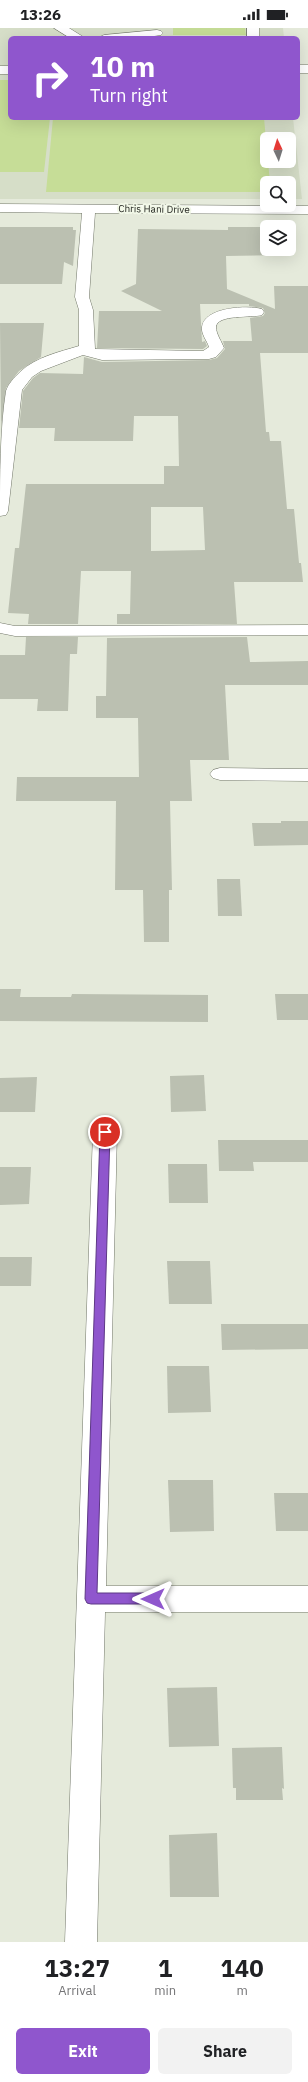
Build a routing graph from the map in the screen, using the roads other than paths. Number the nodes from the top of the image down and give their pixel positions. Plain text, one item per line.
1 (60, 28) edge
2 (157, 33) dead end
3 (75, 36) edge
4 (125, 36) edge
5 (0, 208) edge
6 (89, 209) junction
7 (308, 210) edge
8 (257, 312) dead end
9 (86, 348) junction
10 (0, 511) edge
11 (0, 628) edge
12 (308, 630) edge
13 (220, 774) dead end
14 (308, 775) edge
15 (105, 1132) dead end
16 (91, 1599) junction
17 (308, 1599) edge
18 (81, 1942) edge

1 - 3 street
2 - 4 street
5 - 6 street, Chris Hani Drive
6 - 7 street, Chris Hani Drive
6 - 9 street
8 - 9 street
9 - 10 street
11 - 12 street
13 - 14 street
15 - 16 street
16 - 17 street
16 - 18 street

